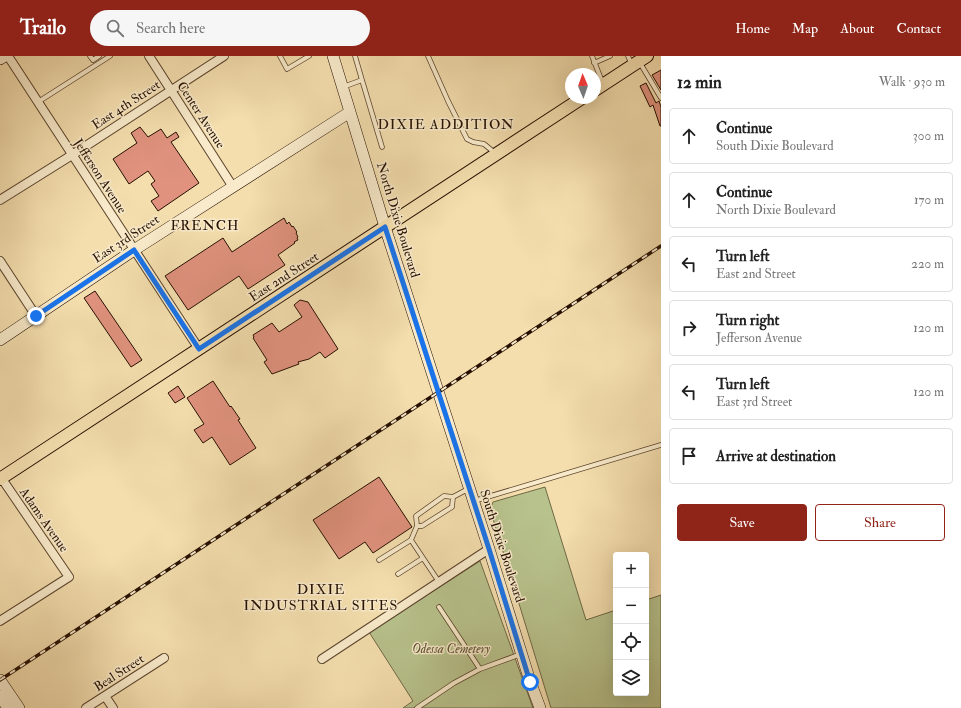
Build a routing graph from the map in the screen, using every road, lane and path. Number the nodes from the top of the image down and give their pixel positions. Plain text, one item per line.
1 (4, 56) edge
2 (8, 56) edge
3 (99, 56) edge
4 (110, 56) edge
5 (149, 56) edge
6 (224, 56) edge
7 (280, 56) edge
8 (309, 56) edge
9 (333, 56) edge
10 (355, 56) edge
11 (428, 56) edge
12 (592, 56) edge
13 (610, 56) edge
14 (92, 58) edge
15 (0, 59) edge
16 (636, 60) edge
17 (594, 63) junction
18 (96, 65) junction
19 (595, 68) edge
20 (362, 80) junction
21 (601, 86) edge
22 (342, 87) junction
23 (171, 90) junction
24 (661, 98) edge
25 (38, 102) junction
26 (573, 104) edge
27 (350, 112) junction
28 (382, 147) dead end
29 (497, 154) junction
30 (72, 155) junction
31 (233, 187) junction
32 (0, 200) edge
33 (385, 227) junction
34 (134, 250) junction
35 (0, 261) edge
36 (36, 316) junction
37 (0, 340) edge
38 (199, 349) junction
39 (438, 392) joint
40 (661, 446) edge
41 (0, 478) edge
42 (469, 488) junction
43 (452, 497) junction
44 (474, 501) junction
45 (417, 526) junction
46 (411, 540) junction
47 (489, 549) junction
48 (423, 558) junction
49 (378, 560) dead end
50 (398, 574) dead end
51 (439, 582) junction
52 (439, 607) dead end
53 (0, 621) edge
54 (521, 654) junction
55 (164, 658) dead end
56 (322, 659) dead end
57 (480, 669) junction
58 (0, 680) edge
59 (0, 696) edge
60 (105, 696) junction
61 (8, 708) edge
62 (18, 708) edge
63 (86, 708) edge
64 (113, 708) edge
65 (418, 708) edge
66 (540, 708) edge

1 - 15 main road
2 - 25 street, Jefferson Avenue
3 - 14 lane
4 - 18 lane
5 - 23 street, Center Avenue
6 - 23 street, East 4th Street
7 - 8 lane
9 - 22 main road, North Dixie Boulevard
10 - 20 lane
11 - 29 lane
12 - 17 lane
13 - 17 lane
14 - 18 lane
16 - 21 main road
16 - 24 lane
17 - 19 lane
18 - 25 lane
20 - 22 lane
20 - 28 lane
22 - 27 main road, North Dixie Boulevard
23 - 30 street, East 4th Street
23 - 31 street, Center Avenue
25 - 30 street, Jefferson Avenue
26 - 29 main road, East 2nd Street
27 - 31 main road, East 3rd Street
27 - 33 main road, North Dixie Boulevard
29 - 33 main road, East 2nd Street
30 - 32 street, East 4th Street
30 - 34 street, Jefferson Avenue
31 - 34 main road, East 3rd Street
33 - 38 main road, East 2nd Street
33 - 39 main road, North Dixie Boulevard
34 - 36 main road, East 3rd Street
34 - 38 street, Jefferson Avenue
35 - 36 street
36 - 37 main road, East 3rd Street
38 - 41 main road, East 2nd Street
39 - 42 main road, South Dixie Boulevard
40 - 44 lane
41 - 53 street, Adams Avenue
42 - 43 lane
42 - 44 main road, South Dixie Boulevard
43 - 45 lane
43 - 45 lane
44 - 47 main road, South Dixie Boulevard
45 - 46 lane
46 - 48 lane
46 - 49 lane
47 - 51 street
47 - 54 main road, South Dixie Boulevard
48 - 50 lane
48 - 51 lane
51 - 56 street
52 - 57 lane
54 - 57 lane
54 - 66 main road, South Dixie Boulevard
55 - 60 street, Beal Street
57 - 65 lane
58 - 62 main road
59 - 61 main road
60 - 63 street, Beal Street
60 - 64 street

